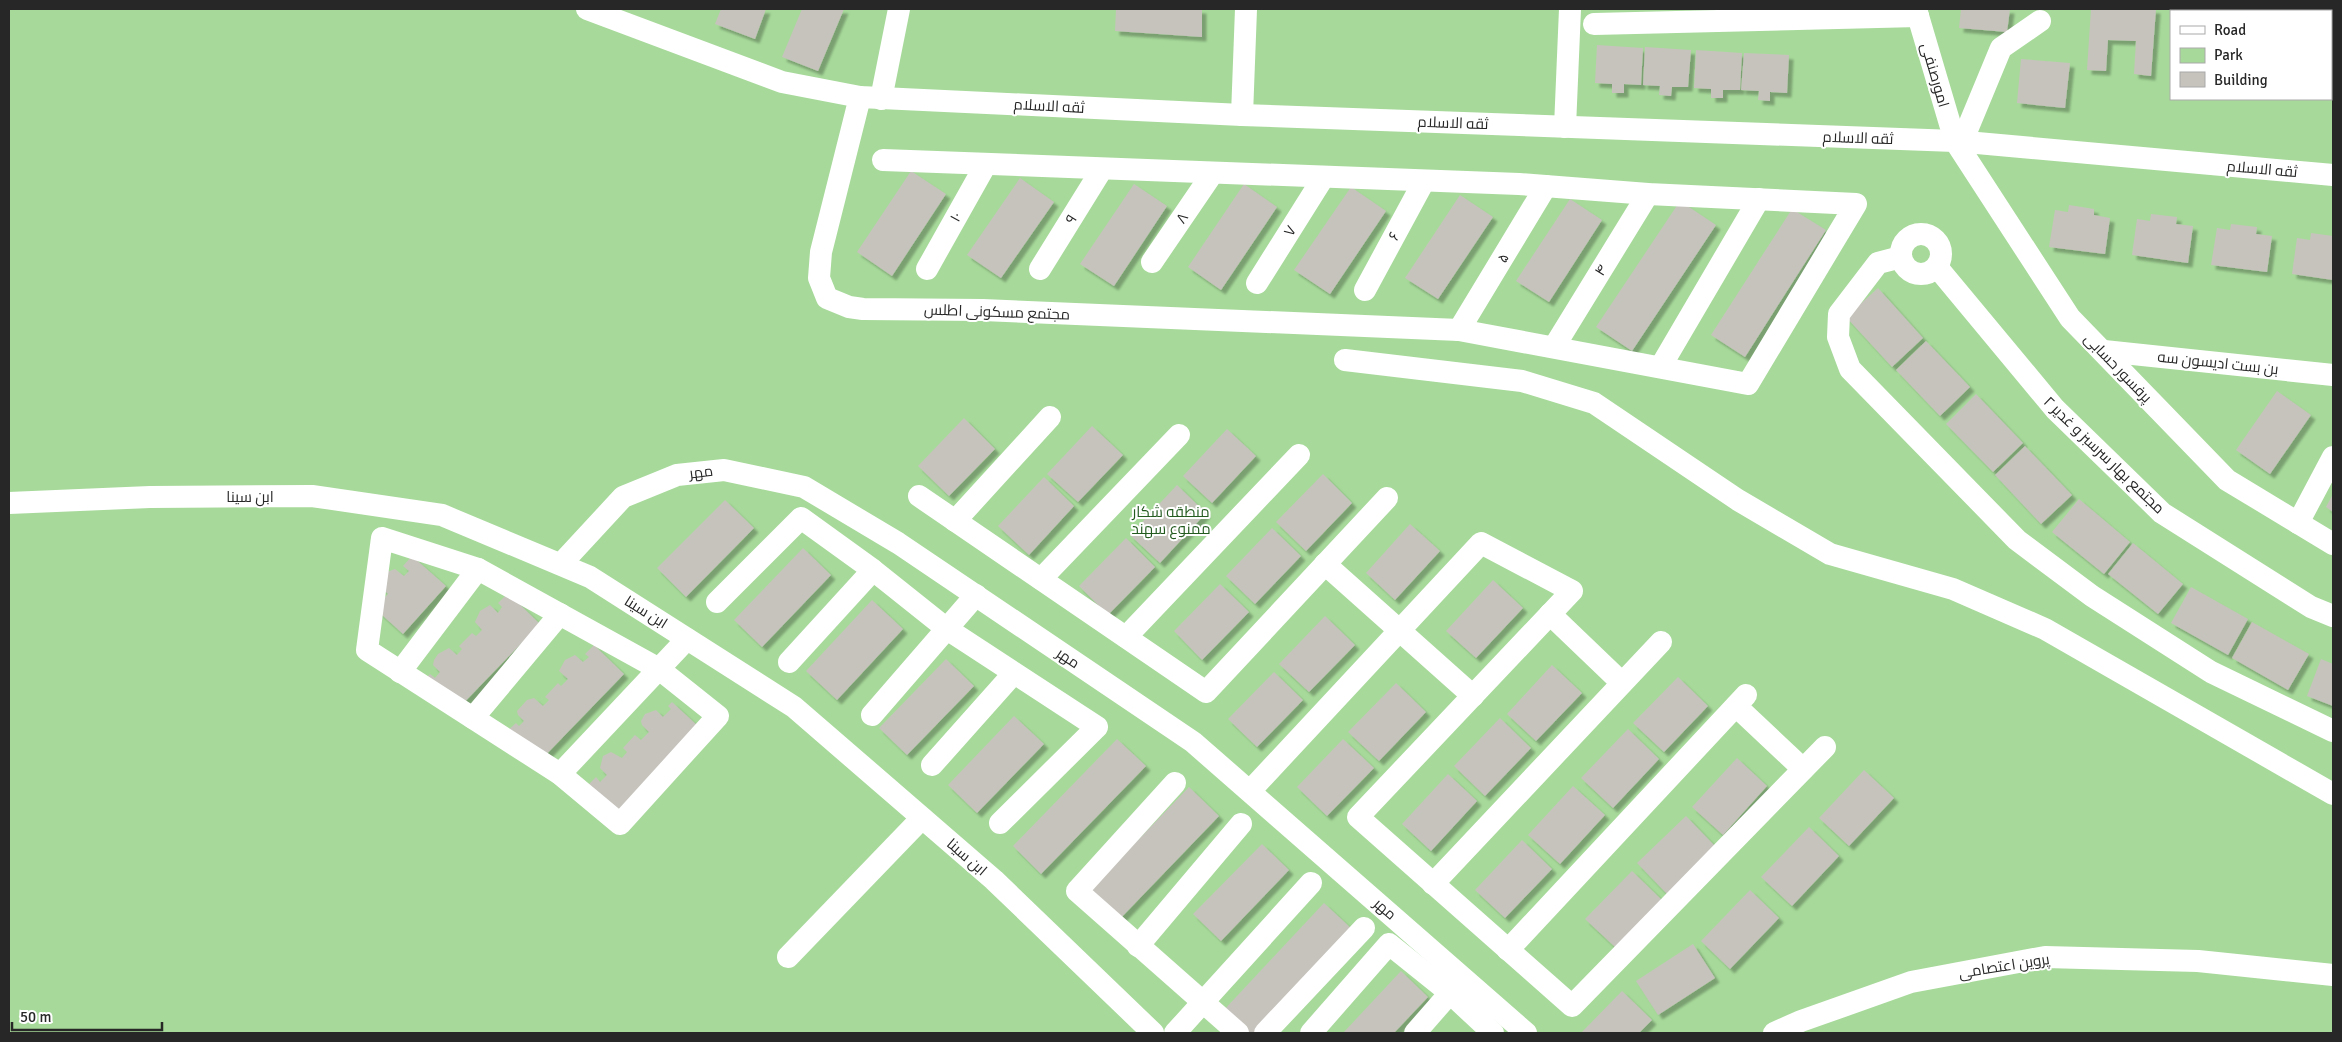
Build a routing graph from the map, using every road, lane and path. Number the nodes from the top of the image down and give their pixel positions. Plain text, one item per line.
1 (587, 9) edge
2 (899, 9) edge
3 (1246, 9) edge
4 (1570, 9) edge
5 (1917, 13) edge
6 (2040, 21) dead end
7 (1594, 24) dead end
8 (870, 98) junction
9 (1242, 115) junction
10 (1565, 127) junction
11 (1959, 142) junction
12 (882, 160) dead end
13 (986, 164) junction
14 (1102, 169) junction
15 (1212, 174) junction
16 (2333, 175) edge
17 (1323, 178) junction
18 (1424, 181) junction
19 (1546, 186) junction
20 (1648, 194) junction
21 (1759, 199) junction
22 (1901, 257) junction
23 (1152, 262) dead end
24 (1937, 267) junction
25 (927, 269) dead end
26 (1040, 269) dead end
27 (1258, 283) dead end
28 (1365, 290) dead end
29 (1460, 330) junction
30 (1554, 347) junction
31 (2104, 351) junction
32 (1345, 360) dead end
33 (1661, 366) junction
34 (2333, 375) edge
35 (1050, 417) dead end
36 (1180, 435) dead end
37 (1299, 455) dead end
38 (2333, 457) edge
39 (919, 496) dead end
40 (1387, 498) dead end
41 (9, 503) edge
42 (955, 521) junction
43 (2298, 523) junction
44 (2333, 544) edge
45 (561, 564) junction
46 (1325, 564) junction
47 (478, 569) junction
48 (873, 570) junction
49 (1041, 579) junction
50 (976, 595) junction
51 (717, 602) dead end
52 (560, 614) junction
53 (1550, 614) junction
54 (2333, 616) edge
55 (947, 629) junction
56 (1399, 630) junction
57 (1126, 637) junction
58 (688, 639) junction
59 (1661, 642) dead end
60 (789, 662) dead end
61 (660, 669) junction
62 (400, 672) junction
63 (1013, 674) junction
64 (1622, 683) junction
65 (1474, 696) junction
66 (872, 716) dead end
67 (473, 718) junction
68 (2333, 731) edge
69 (1825, 747) dead end
70 (932, 765) dead end
71 (1803, 770) junction
72 (560, 774) junction
73 (1175, 783) dead end
74 (1250, 791) junction
75 (2333, 794) edge
76 (922, 818) junction
77 (1000, 823) dead end
78 (1241, 824) dead end
79 (1312, 883) dead end
80 (1433, 884) junction
81 (1364, 928) dead end
82 (1138, 946) junction
83 (1508, 950) junction
84 (788, 957) dead end
85 (2333, 975) edge
86 (1450, 993) junction
87 (1202, 1003) junction
88 (1152, 1033) edge
89 (1175, 1033) edge
90 (1238, 1033) edge
91 (1265, 1033) edge
92 (1311, 1033) edge
93 (1415, 1033) edge
94 (1493, 1033) edge
95 (1526, 1033) edge
96 (1774, 1033) edge

1 - 8 street, ثقه الاسلام
2 - 8 street
3 - 9 street
4 - 10 street
5 - 7 street
5 - 11 street, امورصنفی
6 - 11 street
8 - 9 street, ثقه الاسلام
8 - 29 street, مجتمع مسکونی اطلس
9 - 10 street, ثقه الاسلام
10 - 11 street, ثقه الاسلام
11 - 16 street, ثقه الاسلام
11 - 31 street, پرفسور حسابی
12 - 13 street
13 - 14 street
13 - 25 street, ۱۰
14 - 15 street
14 - 26 street, ۹
15 - 17 street
15 - 23 street, ۸
17 - 18 street
17 - 27 street, ۷
18 - 19 street
18 - 28 street, ۶
19 - 20 street
19 - 29 street, ۵
20 - 21 street
20 - 30 street, ۴
21 - 33 street
21 - 33 street
22 - 24 street
22 - 24 street
22 - 68 street
24 - 54 street, مجتمع بهار سرسبز و غدیر ۲
29 - 30 street
30 - 33 street
31 - 34 street, بن بست ادیسون سه
31 - 43 street, پرفسور حسابی
32 - 75 street
35 - 42 street
36 - 49 street
37 - 57 street
38 - 43 street
39 - 42 street
40 - 46 street
41 - 45 street, ابن سینا
42 - 49 street
43 - 44 street, پرفسور حسابی
45 - 50 street, مهر
45 - 58 street, ابن سینا
46 - 56 street
46 - 57 street
47 - 52 street
47 - 62 street
47 - 62 street
48 - 51 street
48 - 55 street
48 - 60 street
49 - 57 street
50 - 55 street
50 - 74 street, مهر
52 - 61 street
52 - 67 street
53 - 56 street
53 - 64 street
53 - 65 street
55 - 63 street
55 - 66 street
56 - 65 street
56 - 74 street
58 - 61 street
58 - 76 street, ابن سینا
59 - 64 street
61 - 72 street
61 - 72 street
62 - 67 street
63 - 70 street
63 - 77 street
64 - 80 street
65 - 80 street
67 - 72 street
69 - 71 street
71 - 83 street
71 - 83 street
73 - 82 street
74 - 95 street, مهر
76 - 84 street
76 - 88 street, ابن سینا
78 - 82 street
79 - 87 street
80 - 83 street
81 - 91 street
82 - 87 street
85 - 96 street, پروین اعتصامی
86 - 92 street
86 - 93 street
86 - 94 street
87 - 89 street
87 - 90 street

